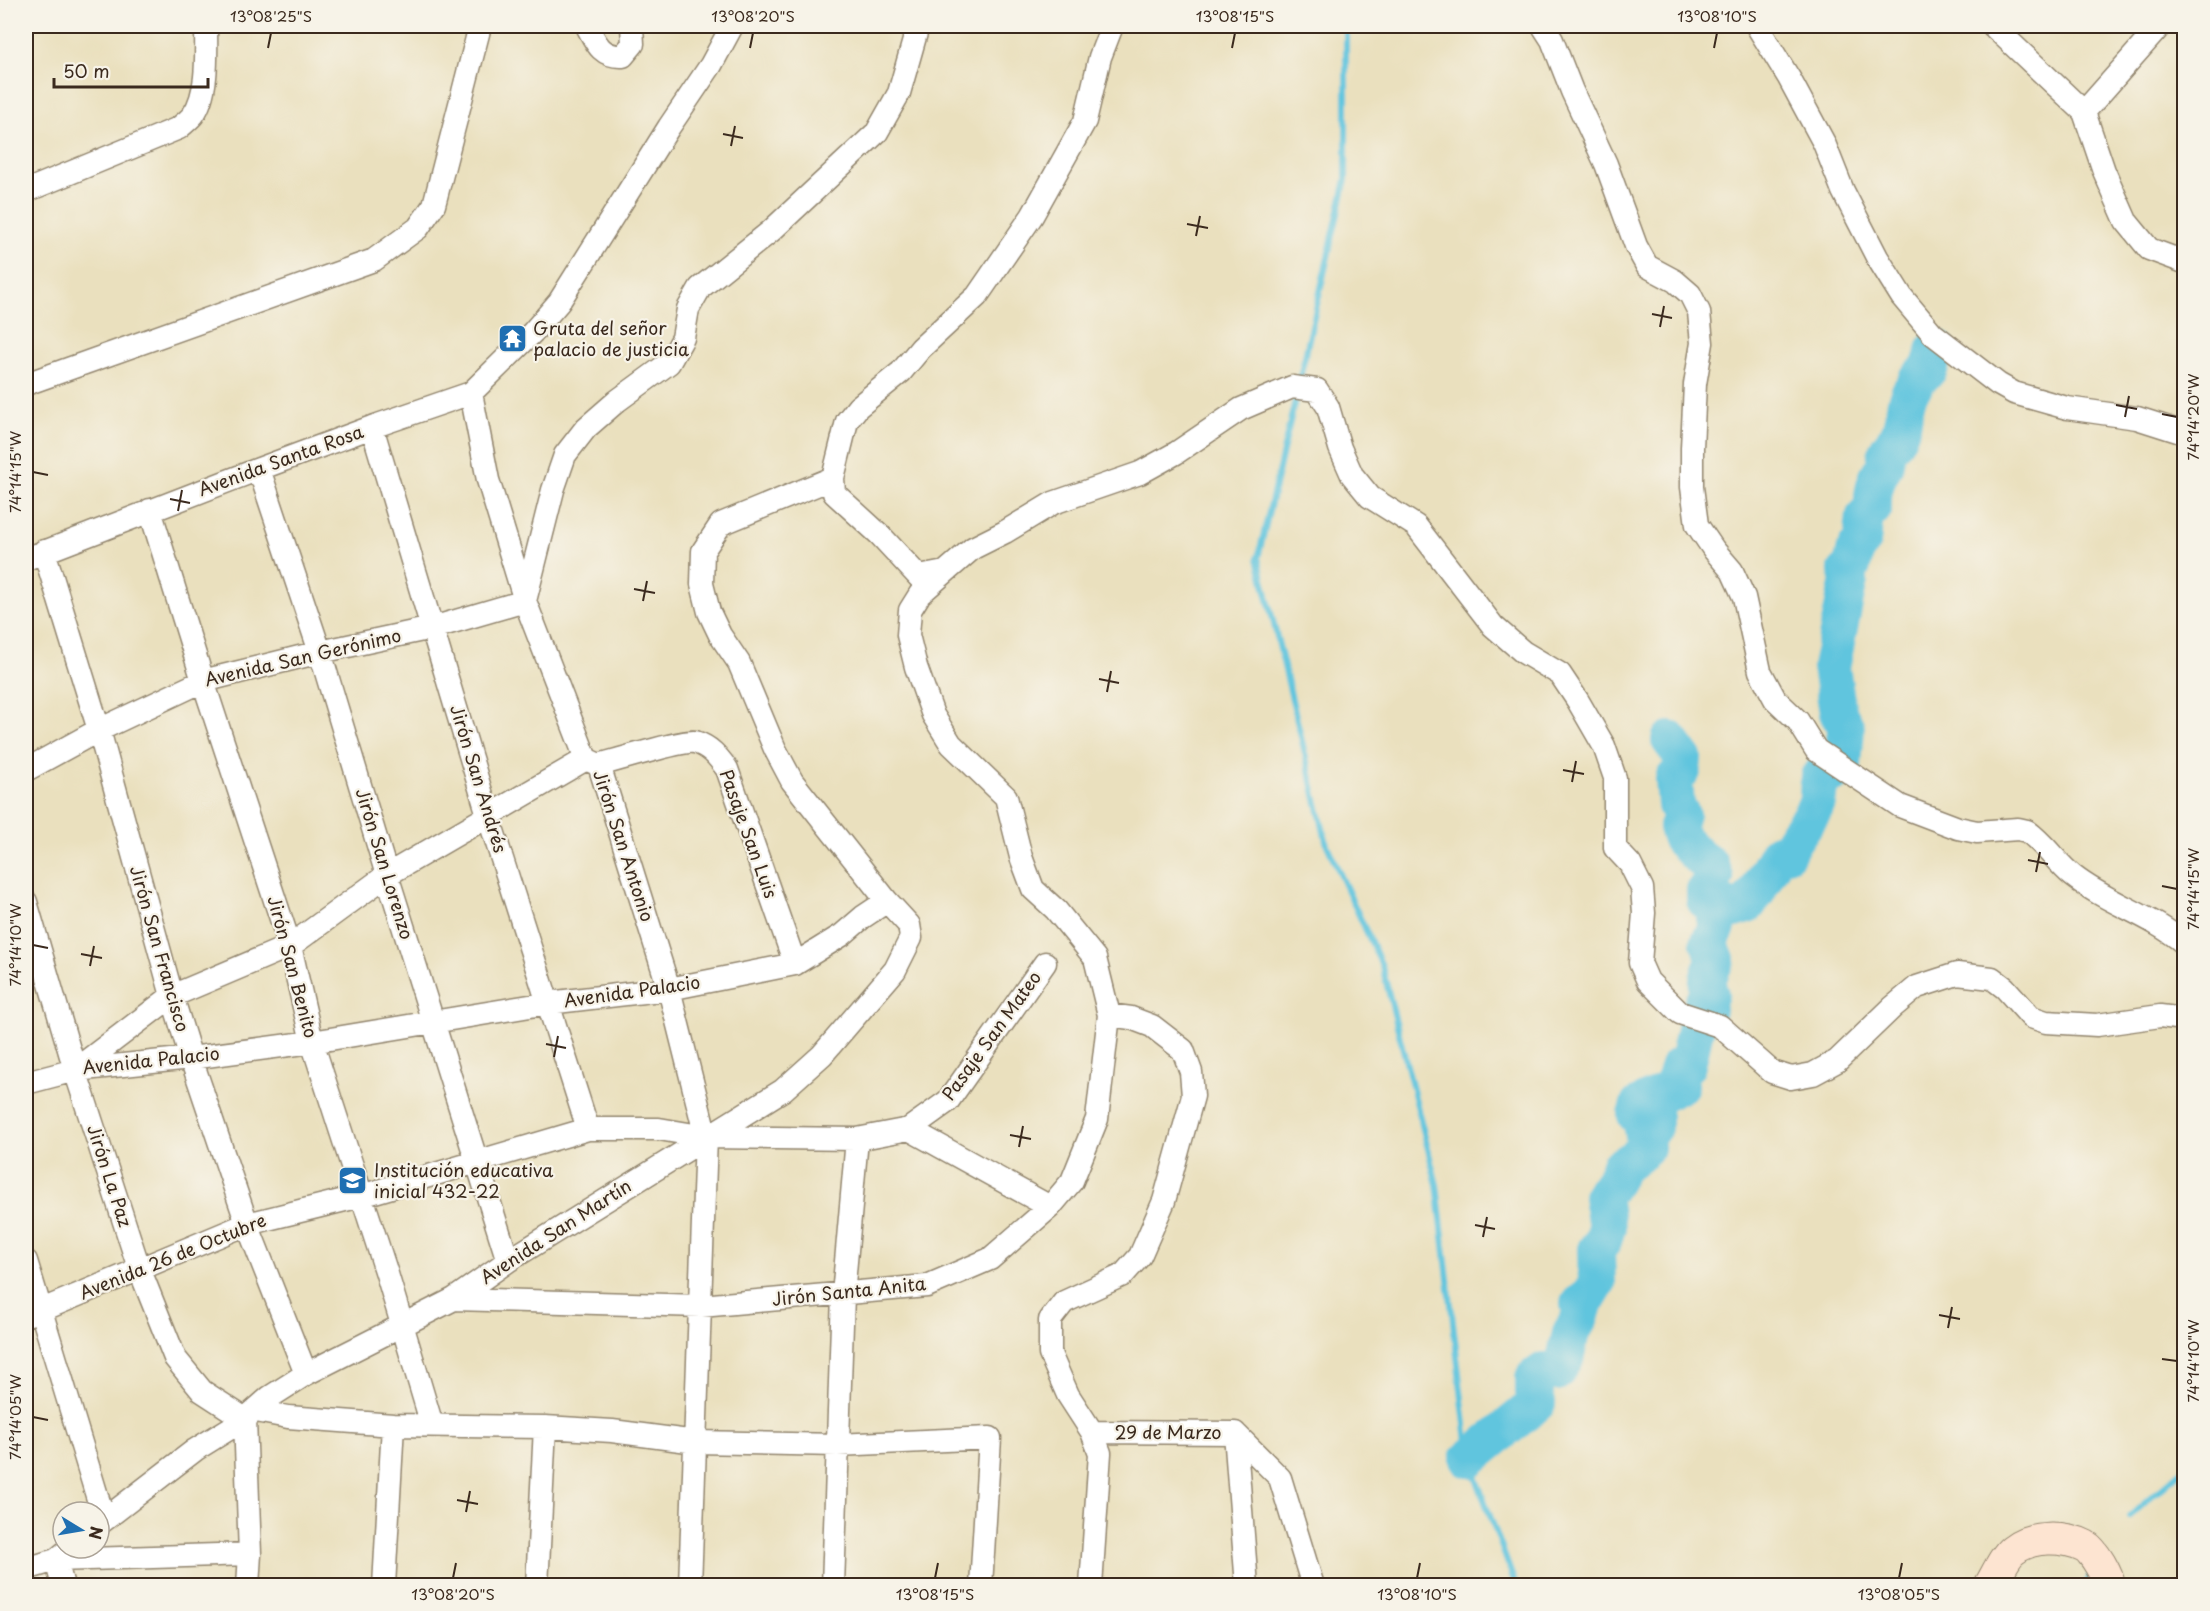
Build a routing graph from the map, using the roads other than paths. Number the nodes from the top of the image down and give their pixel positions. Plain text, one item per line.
1 (206, 26) edge
2 (480, 26) edge
3 (587, 26) edge
4 (632, 26) edge
5 (732, 26) edge
6 (918, 26) edge
7 (1112, 26) edge
8 (1543, 26) edge
9 (1757, 26) edge
10 (1993, 26) edge
11 (2160, 26) edge
12 (2084, 112) junction
13 (26, 191) edge
14 (2184, 262) edge
15 (26, 384) edge
16 (471, 393) junction
17 (372, 427) junction
18 (2184, 433) edge
19 (259, 469) junction
20 (833, 478) junction
21 (150, 510) junction
22 (35, 555) edge
23 (945, 572) junction
24 (525, 601) junction
25 (432, 628) junction
26 (320, 652) junction
27 (202, 681) junction
28 (99, 730) junction
29 (592, 762) junction
30 (26, 770) edge
31 (488, 815) junction
32 (387, 875) junction
33 (887, 901) junction
34 (26, 902) edge
35 (2184, 943) edge
36 (290, 946) junction
37 (1045, 963) dead end
38 (795, 964) junction
39 (669, 990) junction
40 (172, 996) junction
41 (549, 1003) junction
42 (1109, 1015) junction
43 (2184, 1019) edge
44 (433, 1021) junction
45 (312, 1041) junction
46 (191, 1058) junction
47 (75, 1070) junction
48 (26, 1083) edge
49 (909, 1128) junction
50 (588, 1129) junction
51 (706, 1137) junction
52 (856, 1139) junction
53 (476, 1163) junction
54 (362, 1196) junction
55 (1050, 1207) junction
56 (247, 1224) junction
57 (26, 1261) edge
58 (508, 1261) junction
59 (139, 1268) junction
60 (843, 1295) junction
61 (454, 1299) junction
62 (701, 1305) junction
63 (34, 1313) edge
64 (403, 1324) junction
65 (306, 1374) junction
66 (251, 1415) junction
67 (393, 1425) junction
68 (432, 1425) junction
69 (545, 1427) junction
70 (1092, 1432) junction
71 (1235, 1433) junction
72 (696, 1442) junction
73 (837, 1444) junction
74 (95, 1500) edge
75 (111, 1515) edge
76 (111, 1554) edge
77 (250, 1554) junction
78 (51, 1559) edge
79 (63, 1560) edge
80 (26, 1569) edge
81 (63, 1586) edge
82 (248, 1586) edge
83 (384, 1586) edge
84 (537, 1586) edge
85 (690, 1586) edge
86 (833, 1586) edge
87 (981, 1586) edge
88 (1091, 1586) edge
89 (1247, 1586) edge
90 (1313, 1586) edge
91 (1990, 1586) edge
92 (2109, 1586) edge

1 - 13 street
2 - 15 street
3 - 4 street
5 - 16 street
6 - 24 street
7 - 20 street
8 - 35 street
9 - 18 street
10 - 12 street
11 - 12 street
12 - 14 street
16 - 17 street, Avenida Santa Rosa
16 - 24 street, Jirón San Antonio
17 - 19 street, Avenida Santa Rosa
17 - 25 street, Jirón San Andrés
19 - 21 street, Avenida Santa Rosa
19 - 26 street, Jirón San Lorenzo
20 - 23 street
20 - 33 street
21 - 22 street, Avenida Santa Rosa
21 - 27 street, Jirón San Benito
22 - 28 street, Jirón San Francisco
23 - 42 street
23 - 43 street
24 - 25 street, Avenida San Gerónimo
24 - 29 street, Jirón San Antonio
25 - 26 street, Avenida San Gerónimo
25 - 31 street, Jirón San Andrés
26 - 27 street, Avenida San Gerónimo
26 - 32 street, Jirón San Lorenzo
27 - 28 street, Avenida San Gerónimo
27 - 36 street, Jirón San Benito
28 - 30 street, Avenida San Gerónimo
28 - 40 street, Jirón San Francisco
29 - 31 street, Pasaje San Luis
29 - 38 street, Pasaje San Luis
29 - 39 street, Jirón San Antonio
31 - 32 street, Pasaje San Luis
31 - 41 street, Jirón San Andrés
32 - 36 street, Pasaje San Luis
32 - 44 street, Jirón San Lorenzo
33 - 38 street, Avenida Palacio
33 - 51 street
34 - 47 street, Jirón La Paz
36 - 40 street, Pasaje San Luis
36 - 45 street, Jirón San Benito
37 - 49 street, Pasaje San Mateo
38 - 39 street, Avenida Palacio
39 - 41 street, Avenida Palacio
39 - 51 street, Jirón San Antonio
40 - 46 street, Jirón San Francisco
40 - 47 street, Pasaje San Luis
41 - 44 street, Avenida Palacio
41 - 50 street, Jirón San Andrés
42 - 55 street, Jirón Santa Anita
42 - 70 street
44 - 45 street, Avenida Palacio
44 - 53 street, Jirón San Lorenzo
45 - 46 street, Avenida Palacio
45 - 54 street, Jirón San Benito
46 - 47 street, Avenida Palacio
46 - 56 street, Jirón San Francisco
47 - 48 street, Avenida Palacio
47 - 59 street, Jirón La Paz
49 - 52 street
49 - 55 street
50 - 51 street, Avenida 26 de Octubre
50 - 53 street, Avenida 26 de Octubre
51 - 52 street
51 - 58 street, Avenida San Martín
51 - 62 street, Jirón San Antonio
52 - 60 street
53 - 54 street, Avenida 26 de Octubre
53 - 58 street, Jirón San Lorenzo
54 - 56 street, Avenida 26 de Octubre
54 - 64 street, Jirón San Benito
55 - 60 street, Jirón Santa Anita
56 - 59 street, Avenida 26 de Octubre
56 - 65 street, Jirón San Francisco
57 - 63 street
58 - 61 street, Avenida San Martín
59 - 63 street, Avenida 26 de Octubre
59 - 66 street, Jirón La Paz
60 - 62 street, Jirón Santa Anita
60 - 73 street
61 - 62 street, Jirón Santa Anita
61 - 64 street, Avenida San Martín
62 - 72 street, Jirón San Antonio
63 - 74 street
64 - 65 street, Avenida San Martín
64 - 68 street, Jirón San Benito
65 - 66 street, Avenida San Martín
66 - 67 street
66 - 75 street, Avenida San Martín
66 - 77 street
67 - 68 street
67 - 83 street
68 - 69 street
69 - 72 street
69 - 84 street
70 - 71 street, 29 de Marzo
70 - 88 street
71 - 89 street, 29 de Marzo
71 - 90 street
72 - 73 street
72 - 85 street, Jirón San Antonio
73 - 86 street
73 - 87 street
76 - 77 street
77 - 82 street
78 - 80 street
79 - 81 street
91 - 92 street

